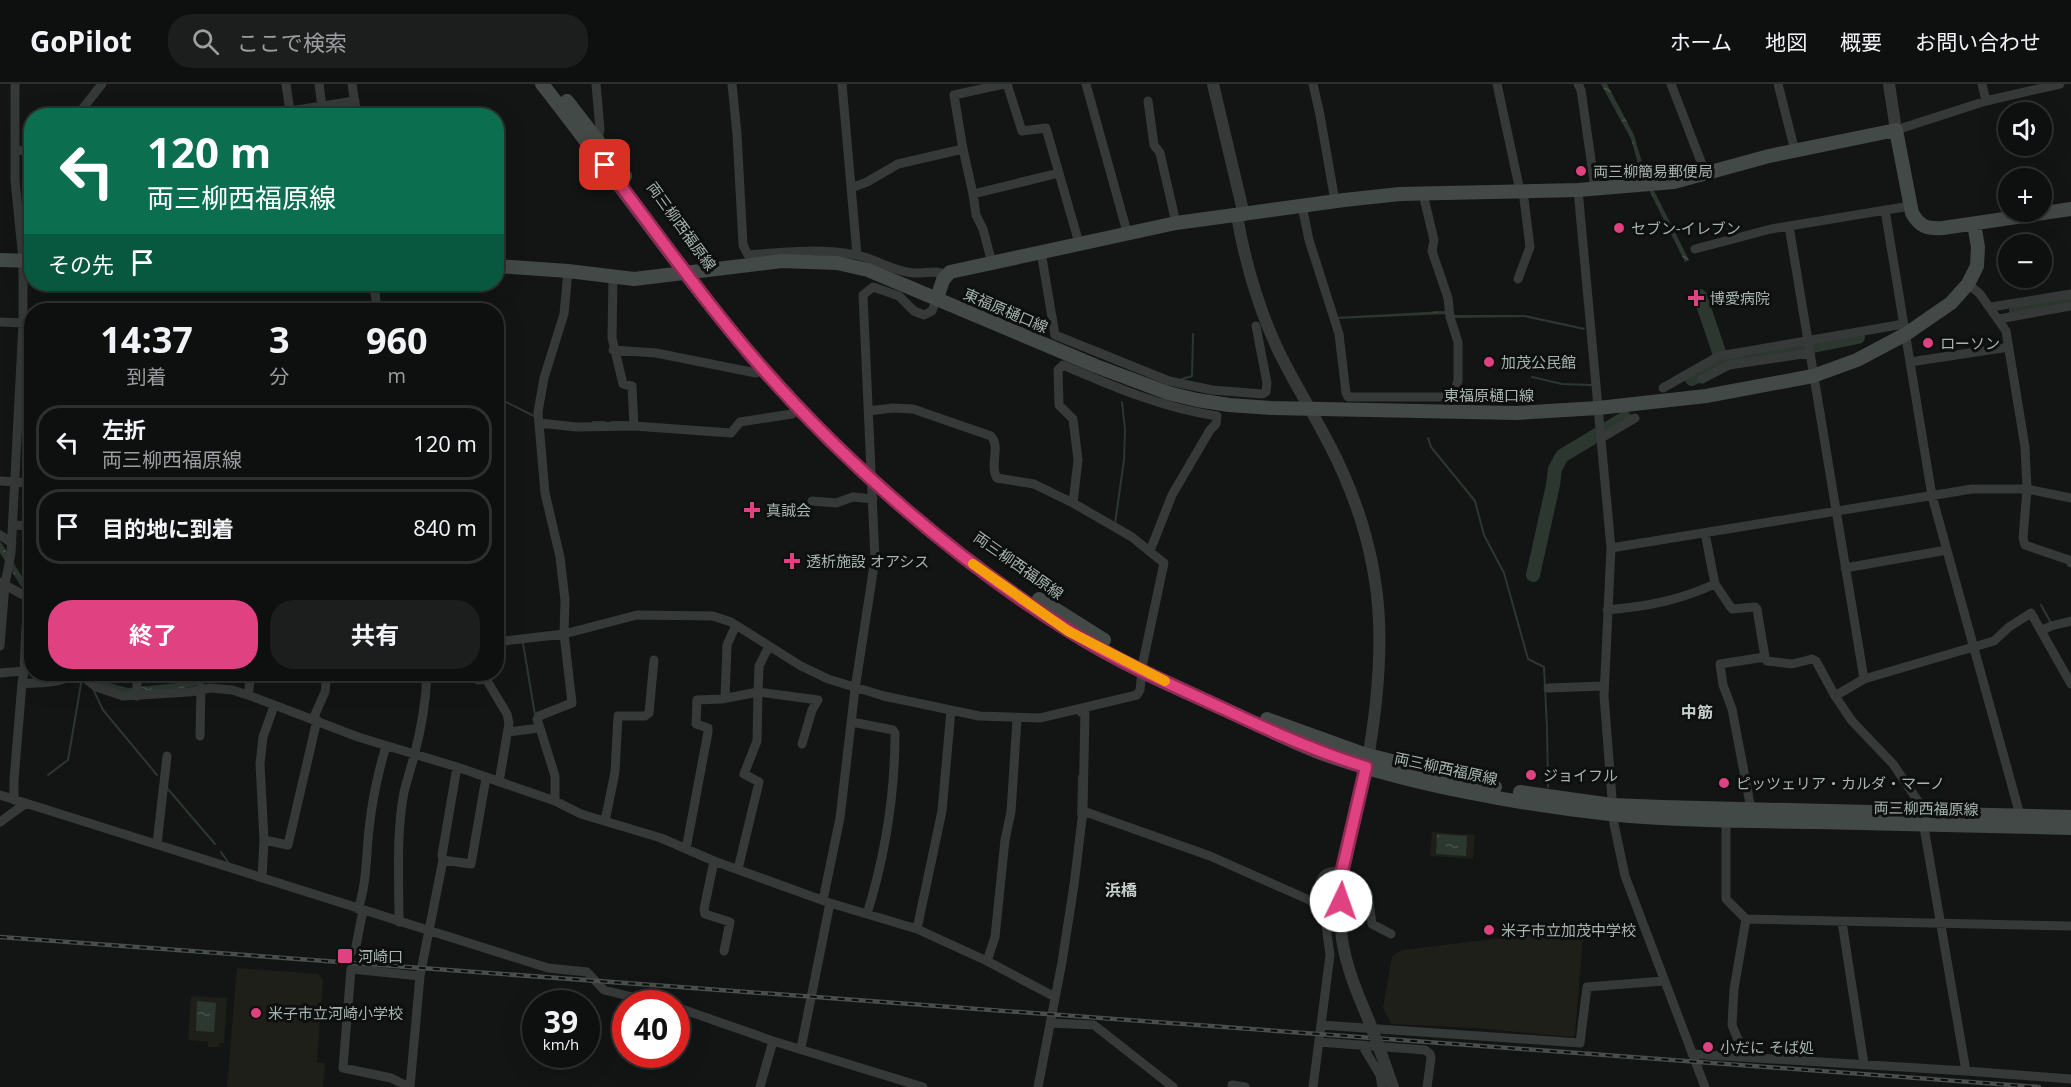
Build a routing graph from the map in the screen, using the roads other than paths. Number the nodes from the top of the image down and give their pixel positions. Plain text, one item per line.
1 (15, 84) edge
2 (102, 84) edge
3 (286, 84) edge
4 (319, 84) edge
5 (352, 84) edge
6 (542, 84) edge
7 (552, 84) edge
8 (596, 84) edge
9 (732, 84) edge
10 (842, 84) edge
11 (1006, 84) edge
12 (1086, 84) edge
13 (1213, 84) edge
14 (1313, 84) edge
15 (1497, 84) edge
16 (1578, 84) edge
17 (1671, 84) edge
18 (1778, 84) edge
19 (1888, 84) edge
20 (1982, 84) edge
21 (2060, 84) edge
22 (355, 101) junction
23 (1148, 101) dead end
24 (1986, 101) junction
25 (322, 107) joint
26 (83, 108) edge
27 (290, 108) edge
28 (356, 108) edge
29 (1896, 130) junction
30 (598, 139) junction
31 (963, 149) junction
32 (15, 150) junction
33 (24, 151) edge
34 (1795, 151) junction
35 (1705, 172) junction
36 (1059, 173) junction
37 (851, 188) junction
38 (1595, 188) junction
39 (1578, 190) junction
40 (1521, 191) junction
41 (973, 194) junction
42 (1423, 194) junction
43 (1335, 201) junction
44 (1302, 206) junction
45 (1910, 206) junction
46 (2071, 209) edge
47 (1885, 210) junction
48 (1240, 215) junction
49 (1176, 223) junction
50 (1974, 224) junction
51 (1788, 226) junction
52 (1127, 232) junction
53 (24, 241) edge
54 (1079, 243) junction
55 (1695, 249) dead end
56 (1041, 252) junction
57 (857, 255) junction
58 (0, 260) edge
59 (24, 261) edge
60 (992, 263) junction
61 (504, 267) edge
62 (568, 271) junction
63 (690, 273) junction
64 (946, 275) junction
65 (613, 277) junction
66 (1518, 279) dead end
67 (1968, 284) junction
68 (2071, 294) edge
69 (938, 298) junction
70 (2071, 306) edge
71 (24, 308) edge
72 (1991, 308) junction
73 (1999, 319) junction
74 (0, 322) edge
75 (23, 323) junction
76 (1256, 326) dead end
77 (1905, 329) junction
78 (1808, 347) junction
79 (2009, 347) junction
80 (613, 350) junction
81 (1910, 362) junction
82 (762, 369) junction
83 (1813, 376) junction
84 (1702, 379) dead end
85 (20, 384) junction
86 (24, 384) edge
87 (1146, 386) junction
88 (1663, 388) dead end
89 (1426, 404) junction
90 (799, 408) junction
91 (1599, 408) junction
92 (1310, 409) junction
93 (868, 411) junction
94 (1635, 418) dead end
95 (539, 423) junction
96 (634, 426) junction
97 (1600, 434) junction
98 (872, 473) junction
99 (0, 481) edge
100 (15, 482) junction
101 (24, 483) edge
102 (2027, 489) junction
103 (1932, 495) junction
104 (2071, 498) edge
105 (873, 499) junction
106 (812, 501) dead end
107 (1073, 503) junction
108 (1837, 512) junction
109 (13, 525) junction
110 (24, 526) edge
111 (1704, 533) junction
112 (0, 535) edge
113 (12, 543) junction
114 (1611, 548) junction
115 (1947, 549) junction
116 (1150, 551) junction
117 (2071, 563) edge
118 (1845, 568) junction
119 (2, 583) edge
120 (1715, 584) junction
121 (24, 595) edge
122 (1607, 610) junction
123 (2071, 621) edge
124 (736, 625) junction
125 (2041, 632) junction
126 (564, 634) junction
127 (504, 641) edge
128 (1974, 645) junction
129 (0, 646) edge
130 (769, 646) junction
131 (1765, 657) junction
132 (654, 660) dead end
133 (1143, 666) junction
134 (24, 671) joint
135 (0, 673) edge
136 (1864, 679) junction
137 (60, 681) edge
138 (87, 681) edge
139 (137, 681) edge
140 (250, 681) edge
141 (326, 681) edge
142 (427, 681) edge
143 (487, 681) edge
144 (22, 683) junction
145 (2071, 684) edge
146 (1604, 686) junction
147 (201, 688) junction
148 (1548, 688) dead end
149 (855, 689) junction
150 (758, 692) junction
151 (248, 695) junction
152 (137, 696) junction
153 (1835, 696) junction
154 (724, 698) junction
155 (274, 706) junction
156 (1080, 709) junction
157 (951, 710) junction
158 (1017, 719) junction
159 (315, 720) junction
160 (852, 722) junction
161 (540, 728) junction
162 (508, 732) junction
163 (200, 736) dead end
164 (802, 744) dead end
165 (386, 746) junction
166 (415, 753) junction
167 (167, 756) dead end
168 (1367, 761) junction
169 (457, 767) junction
170 (486, 778) junction
171 (499, 782) junction
172 (0, 795) edge
173 (14, 800) junction
174 (555, 801) junction
175 (26, 803) junction
176 (1613, 809) junction
177 (1751, 809) junction
178 (1083, 811) junction
179 (2020, 815) junction
180 (2071, 817) edge
181 (1924, 819) junction
182 (605, 821) junction
183 (1726, 821) junction
184 (0, 822) edge
185 (2071, 828) edge
186 (264, 840) junction
187 (157, 844) junction
188 (686, 849) junction
189 (443, 860) junction
190 (714, 861) junction
191 (738, 869) junction
192 (1342, 871) junction
193 (262, 878) junction
194 (827, 901) junction
195 (1324, 907) junction
196 (360, 909) junction
197 (867, 914) junction
198 (1746, 919) junction
199 (399, 922) junction
200 (1842, 922) junction
201 (1941, 924) junction
202 (2071, 926) edge
203 (917, 929) junction
204 (428, 932) junction
205 (1391, 934) dead end
206 (355, 951) dead end
207 (724, 951) dead end
208 (987, 961) junction
209 (420, 976) junction
210 (1663, 981) junction
211 (612, 992) edge
212 (1055, 997) junction
213 (690, 1012) edge
214 (1050, 1023) junction
215 (1321, 1025) junction
216 (773, 1041) junction
217 (1319, 1042) junction
218 (1362, 1045) junction
219 (801, 1048) junction
220 (1692, 1054) junction
221 (1745, 1057) junction
222 (1864, 1065) junction
223 (1966, 1071) junction
224 (2071, 1079) edge
225 (1232, 1085) dead end
226 (410, 1087) edge
227 (760, 1087) edge
228 (923, 1087) edge
229 (1038, 1087) edge
230 (1173, 1087) edge
231 (1245, 1087) edge
232 (1313, 1087) edge
233 (1382, 1087) edge
234 (1393, 1087) edge
235 (1427, 1087) edge
236 (1705, 1087) edge

1 - 32 street
2 - 26 street
3 - 27 street
4 - 25 street
5 - 22 street
6 - 63 main road, 両三柳西福原線
7 - 30 main road, 両三柳西福原線
8 - 30 street
9 - 57 street
10 - 37 street
11 - 31 street
11 - 36 street
12 - 52 street
13 - 48 street
14 - 43 street
15 - 40 street
16 - 38 street
17 - 35 street
18 - 34 street
19 - 29 street
20 - 24 street
21 - 24 street
22 - 25 street
22 - 28 street
23 - 49 street
24 - 29 street
29 - 34 main road, 東福原樋口線
29 - 45 main road
30 - 63 main road, 両三柳西福原線
31 - 37 street
31 - 41 street
32 - 33 street
32 - 53 street
34 - 35 main road, 東福原樋口線
35 - 38 main road, 東福原樋口線
36 - 41 street
36 - 54 street
37 - 57 street
38 - 39 main road, 東福原樋口線
39 - 40 main road, 東福原樋口線
39 - 91 street
40 - 42 main road, 東福原樋口線
40 - 66 street
41 - 60 street
42 - 43 main road, 東福原樋口線
42 - 89 street
43 - 44 main road, 東福原樋口線
44 - 48 main road, 東福原樋口線
44 - 89 street
45 - 47 street
45 - 50 main road
46 - 50 main road
47 - 51 street
47 - 77 street
48 - 49 main road, 東福原樋口線
48 - 92 street
49 - 52 main road, 東福原樋口線
50 - 67 main road, 東福原樋口線
51 - 55 street
51 - 78 street
52 - 54 main road, 東福原樋口線
54 - 56 main road, 東福原樋口線
56 - 60 main road, 東福原樋口線
56 - 87 street
57 - 64 street
58 - 59 main road
60 - 64 main road, 東福原樋口線
61 - 62 main road, 東福原樋口線
62 - 65 main road, 東福原樋口線
62 - 95 street
63 - 65 main road, 東福原樋口線
63 - 69 main road, 東福原樋口線
63 - 82 main road, 両三柳西福原線
63 - 98 main road, 両三柳西福原線
64 - 69 main road
65 - 80 street
67 - 72 street
67 - 77 main road, 東福原樋口線
68 - 72 street
69 - 87 main road, 東福原樋口線
69 - 93 street
70 - 73 street
71 - 75 street
72 - 73 street
73 - 79 street
74 - 75 street
75 - 85 street
76 - 87 street
77 - 78 street
77 - 81 street
77 - 83 main road, 東福原樋口線
78 - 83 street
78 - 84 street
78 - 88 street
79 - 81 street
79 - 102 street
80 - 82 street
80 - 96 street
81 - 103 street
82 - 90 main road, 両三柳西福原線
83 - 91 main road, 東福原樋口線
83 - 108 street
85 - 86 street
85 - 100 street
87 - 92 main road, 東福原樋口線
87 - 107 street
87 - 116 street
89 - 91 main road, 東福原樋口線
89 - 92 main road, 東福原樋口線
90 - 96 street
90 - 98 main road, 両三柳西福原線
91 - 97 street
92 - 168 street
93 - 98 street
93 - 107 street
94 - 97 street
95 - 96 street
95 - 126 street
97 - 114 street
98 - 105 street
98 - 133 main road, 両三柳西福原線
99 - 100 street
100 - 101 street
100 - 109 street
102 - 103 street
102 - 104 street
102 - 117 street
103 - 108 street
103 - 115 street
105 - 106 street
105 - 149 street
107 - 116 street
108 - 111 street
108 - 118 street
109 - 110 street
109 - 113 street
111 - 114 street
111 - 120 street
112 - 113 street
113 - 119 street
114 - 122 street
115 - 118 street
115 - 128 street
116 - 133 street
118 - 136 street
119 - 121 street
119 - 129 street
120 - 122 street
120 - 131 street
122 - 146 street
123 - 125 street
124 - 126 street
124 - 130 street
124 - 154 street
125 - 128 street
125 - 145 street
126 - 127 street
126 - 161 street
128 - 136 street
128 - 179 street
130 - 149 street
130 - 150 street
131 - 153 street
131 - 177 street
132 - 182 street
133 - 156 street
133 - 168 main road, 両三柳西福原線
134 - 135 street
134 - 144 street
136 - 153 street
137 - 144 street
138 - 152 street
139 - 152 street
140 - 151 street
141 - 159 street
142 - 166 street
143 - 162 street
144 - 173 street
146 - 148 street
146 - 176 street
147 - 151 street
147 - 152 street
147 - 163 street
149 - 157 street
149 - 160 street
150 - 154 street
150 - 164 street
150 - 191 street
151 - 155 street
153 - 181 street
154 - 188 street
155 - 159 street
155 - 186 street
156 - 158 street
156 - 178 street
157 - 158 street
157 - 203 street
158 - 208 street
159 - 165 street
159 - 186 street
160 - 194 street
160 - 197 street
161 - 162 street
161 - 174 street
162 - 171 street
165 - 166 street
165 - 196 street
166 - 169 street
166 - 199 street
167 - 187 street
168 - 176 main road, 両三柳西福原線
168 - 192 street
169 - 170 street
169 - 189 street
170 - 171 street
170 - 189 street
171 - 174 street
172 - 173 street
173 - 175 street
174 - 182 street
175 - 184 street
175 - 187 street
176 - 177 main road, 両三柳西福原線
176 - 183 main road, 両三柳西福原線
176 - 210 street
177 - 181 main road, 両三柳西福原線
178 - 195 street
178 - 212 street
179 - 180 main road, 両三柳西福原線
179 - 181 main road, 両三柳西福原線
181 - 183 main road, 両三柳西福原線
181 - 185 main road, 両三柳西福原線
181 - 201 street
182 - 188 street
183 - 198 street
186 - 193 street
187 - 193 street
188 - 190 street
189 - 204 street
190 - 191 street
190 - 207 street
191 - 194 street
192 - 195 street
192 - 205 street
192 - 234 street, bridge
193 - 196 street
194 - 197 street
194 - 219 street
195 - 215 street
196 - 199 street
196 - 206 street
197 - 203 street
198 - 200 street
198 - 221 street
199 - 204 street
200 - 201 street
200 - 222 street
201 - 202 street
201 - 223 street
203 - 208 street
204 - 209 street
204 - 211 street
208 - 212 street
209 - 226 street
209 - 226 street
210 - 215 street
210 - 220 street
212 - 214 street
213 - 216 street
214 - 229 street
214 - 230 street
215 - 217 street
216 - 219 street
216 - 227 street
217 - 218 street
217 - 232 street
218 - 233 street
218 - 235 street
219 - 228 street
220 - 221 street
220 - 236 street
221 - 222 street
222 - 223 street
223 - 224 street
225 - 231 street

